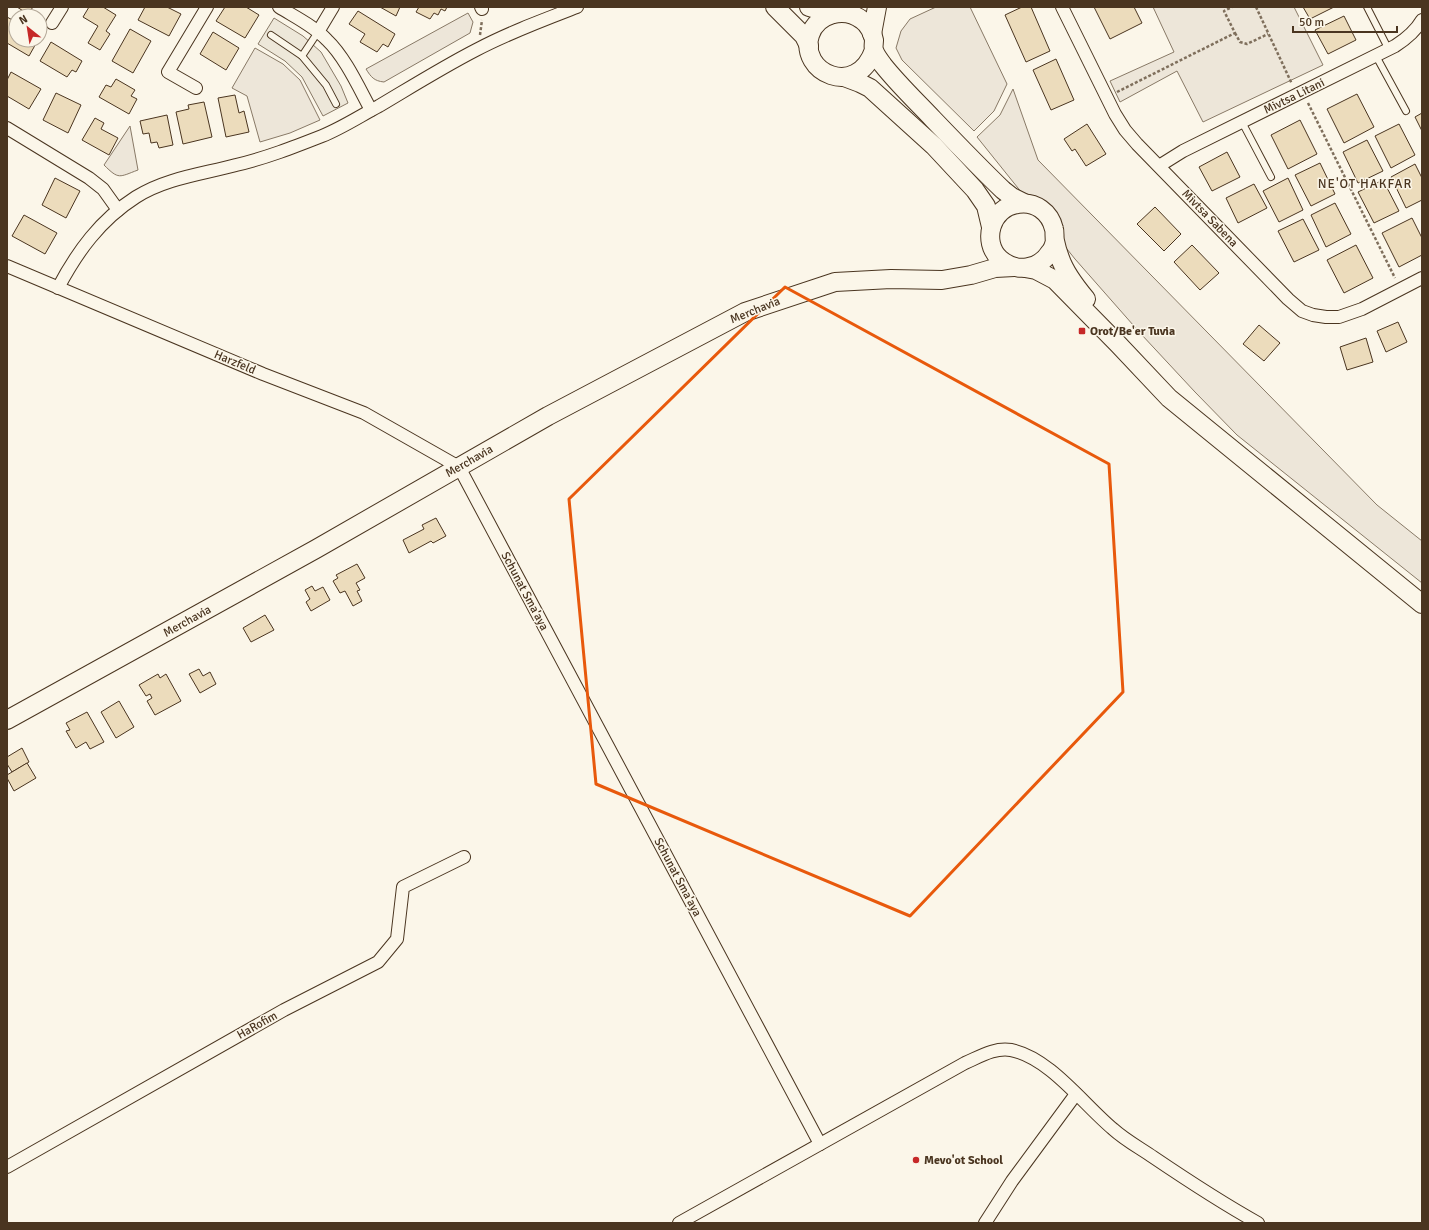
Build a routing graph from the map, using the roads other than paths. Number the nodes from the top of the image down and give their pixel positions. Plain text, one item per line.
1 (62, 7) edge
2 (207, 7) edge
3 (279, 7) edge
4 (333, 7) edge
5 (576, 7) edge
6 (775, 7) edge
7 (809, 7) edge
8 (876, 7) edge
9 (1062, 7) edge
10 (1367, 7) edge
11 (847, 11) edge
12 (1422, 20) edge
13 (52, 23) dead end
14 (318, 32) junction
15 (271, 36) dead end
16 (873, 42) junction
17 (809, 46) junction
18 (1389, 50) junction
19 (302, 56) junction
20 (1376, 56) junction
21 (844, 77) junction
22 (196, 88) dead end
23 (336, 104) dead end
24 (371, 110) junction
25 (1406, 111) dead end
26 (1242, 122) junction
27 (7, 128) edge
28 (1159, 166) junction
29 (1271, 176) dead end
30 (1024, 203) junction
31 (118, 210) junction
32 (990, 232) junction
33 (1055, 241) junction
34 (7, 266) edge
35 (1020, 268) junction
36 (956, 278) junction
37 (1422, 278) edge
38 (58, 288) junction
39 (1118, 344) junction
40 (459, 467) junction
41 (1422, 604) edge
42 (7, 720) edge
43 (464, 857) dead end
44 (1076, 1094) junction
45 (820, 1144) junction
46 (7, 1166) edge
47 (679, 1223) edge
48 (985, 1223) edge
49 (1258, 1223) edge

1 - 13 street
2 - 22 street
3 - 14 street
4 - 14 street
5 - 24 street
6 - 17 main road
7 - 11 main road
8 - 16 main road
9 - 28 street, Mivtsa Sabena
10 - 18 lane
11 - 16 main road
11 - 17 main road
12 - 18 street, Mivtsa Litani
14 - 19 lane
14 - 24 street
15 - 19 lane
16 - 21 main road
16 - 30 main road
17 - 21 main road
18 - 20 street, Mivtsa Litani
19 - 23 lane
20 - 25 lane
20 - 26 street, Mivtsa Litani
21 - 32 main road
24 - 31 street
26 - 28 street, Mivtsa Litani
26 - 29 lane
27 - 31 street
28 - 37 street, Mivtsa Sabena
30 - 32 main road
30 - 33 main road
31 - 38 street
32 - 35 main road
32 - 36 main road
33 - 35 main road
33 - 39 main road
34 - 38 street, Harzfeld
35 - 36 main road, Merchavia
35 - 39 main road
36 - 40 main road, Merchavia
38 - 40 street, Harzfeld
39 - 41 main road
40 - 42 main road, Merchavia
40 - 45 street, Schunat Sma'aya
43 - 46 street, HaRofim
44 - 45 street
44 - 48 street
44 - 49 street
45 - 47 street

